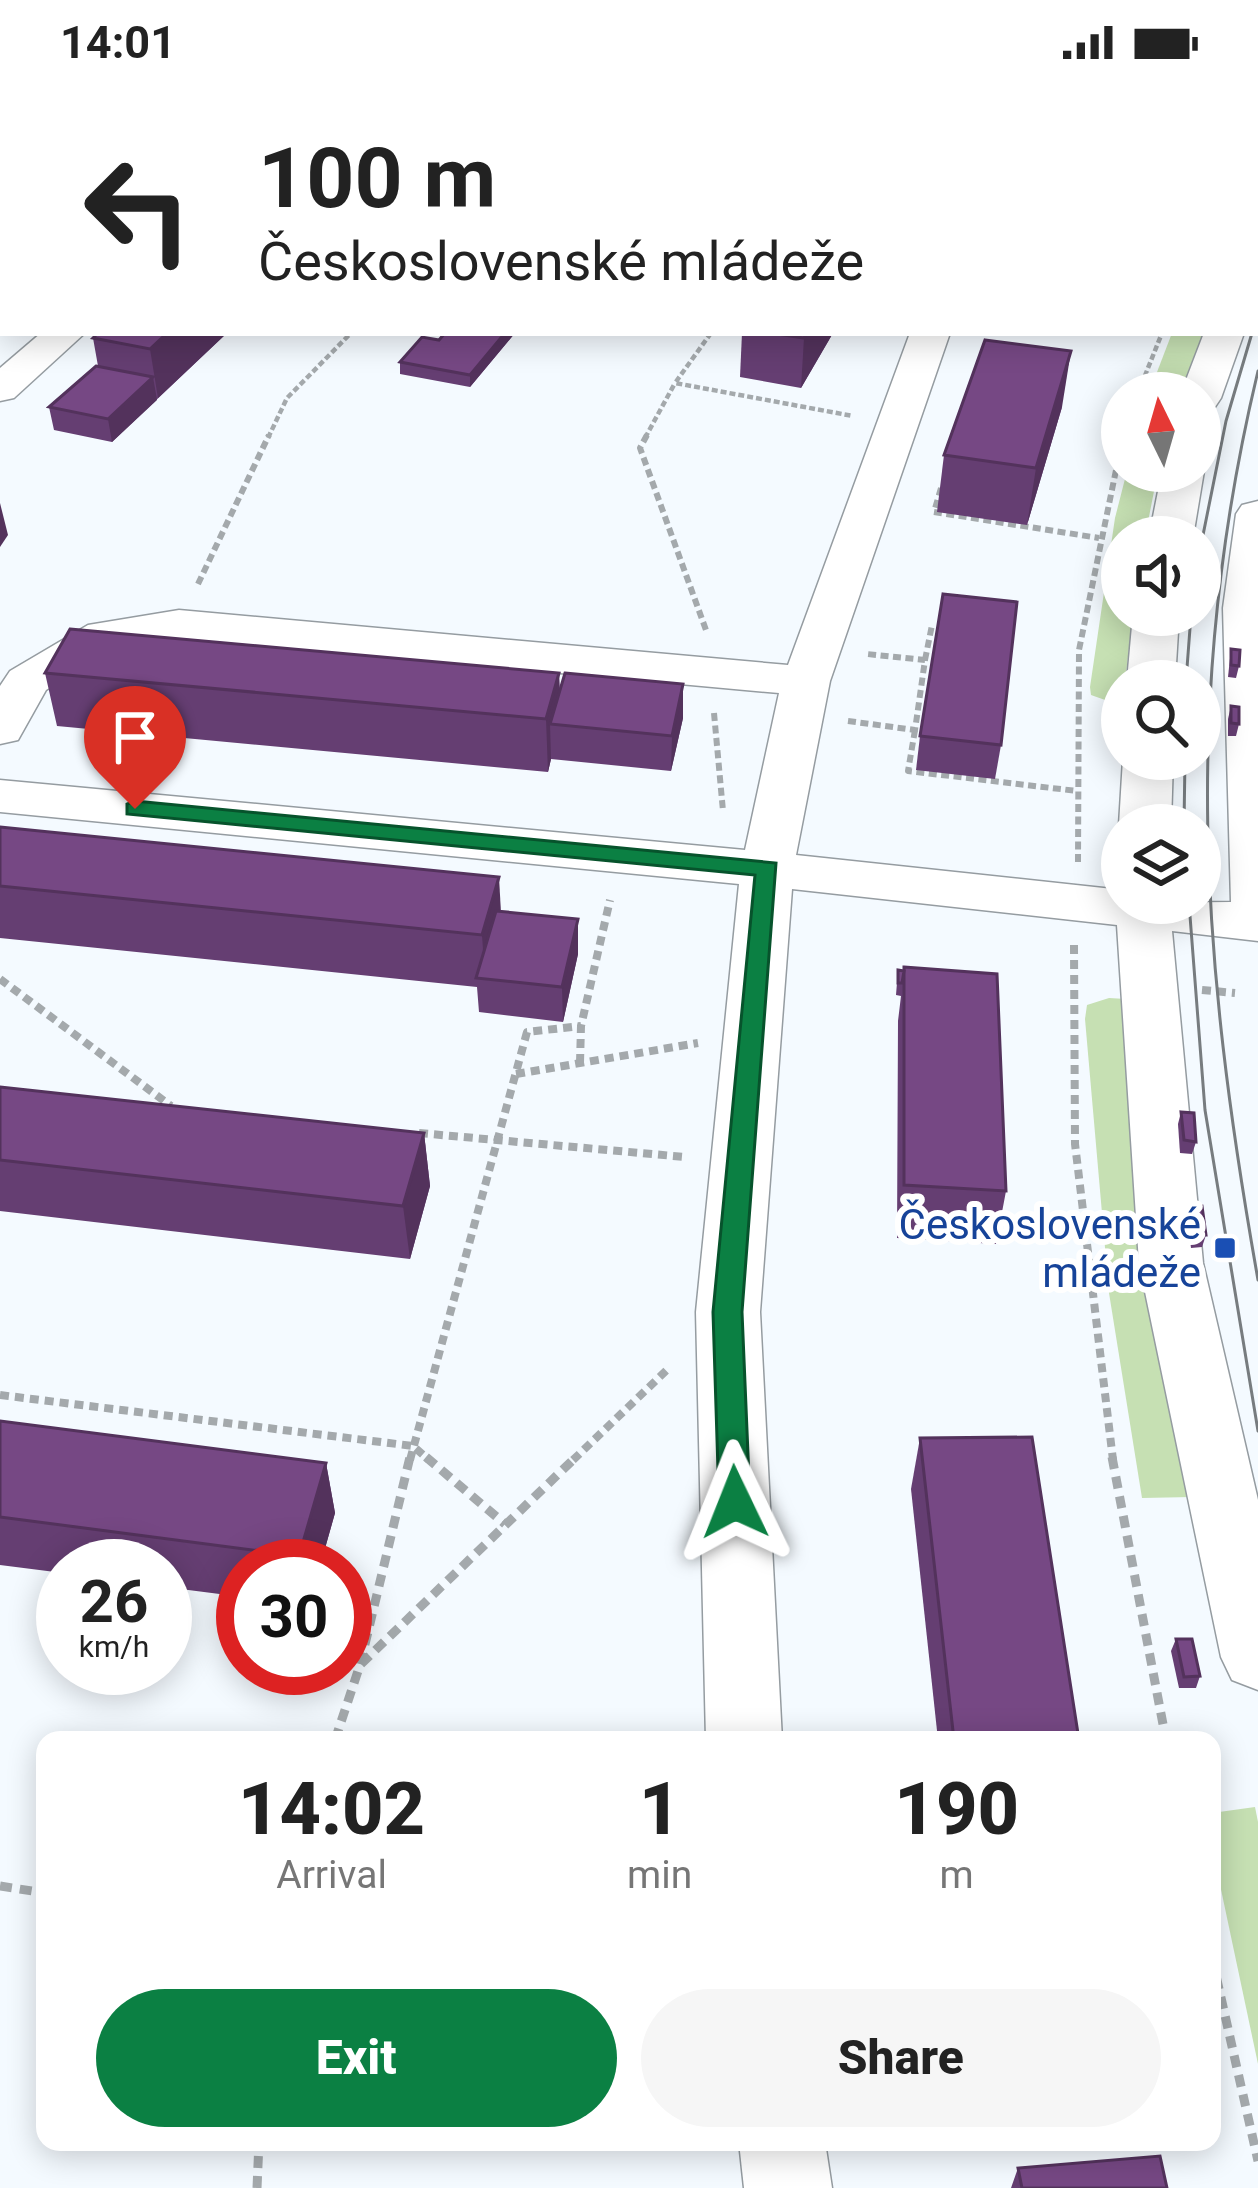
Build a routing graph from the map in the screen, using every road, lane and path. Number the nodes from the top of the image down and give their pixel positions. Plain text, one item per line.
1 (62, 336) edge
2 (348, 336) edge
3 (709, 336) edge
4 (929, 336) edge
5 (1161, 336) edge
6 (1224, 336) edge
7 (1146, 372) edge
8 (1210, 372) edge
9 (675, 383) junction
10 (0, 389) edge
11 (895, 424) junction
12 (947, 471) edge
13 (1110, 492) edge
14 (1258, 514) edge
15 (1099, 538) junction
16 (179, 623) junction
17 (932, 626) edge
18 (707, 631) dead end
19 (863, 653) dead end
20 (925, 660) junction
21 (806, 681) junction
22 (713, 705) dead end
23 (847, 721) dead end
24 (0, 729) edge
25 (915, 730) junction
26 (1077, 791) junction
27 (0, 796) edge
28 (724, 831) dead end
29 (767, 868) junction
30 (1078, 881) dead end
31 (611, 894) dead end
32 (1101, 902) edge
33 (1258, 905) edge
34 (1221, 918) edge
35 (1258, 923) edge
36 (1143, 924) edge
37 (1074, 934) dead end
38 (0, 979) edge
39 (581, 1026) junction
40 (753, 1034) junction
41 (580, 1063) junction
42 (516, 1074) junction
43 (150, 1104) edge
44 (171, 1106) junction
45 (195, 1109) edge
46 (404, 1132) edge
47 (497, 1142) junction
48 (741, 1161) junction
49 (728, 1312) junction
50 (0, 1395) edge
51 (413, 1446) junction
52 (505, 1524) junction
53 (372, 1616) edge
54 (372, 1654) edge
55 (1258, 1657) edge
56 (350, 1695) edge
57 (338, 1731) edge
58 (744, 1731) edge
59 (1165, 1731) edge
60 (0, 1886) edge
61 (36, 1892) edge
62 (1221, 1998) edge
63 (258, 2151) edge
64 (783, 2151) edge
65 (1258, 2161) edge
66 (256, 2188) edge
67 (788, 2188) edge

1 - 10 street
2 - 16 path
3 - 9 path
4 - 11 street
5 - 7 path
6 - 8 street
9 - 11 path
9 - 18 path
11 - 21 street
12 - 15 path
13 - 15 path
14 - 33 street
15 - 26 path
16 - 21 street
16 - 24 street
17 - 20 path
19 - 20 path
20 - 25 path
21 - 29 street
22 - 28 path
23 - 25 path
25 - 26 path
26 - 30 path
27 - 29 street
29 - 32 street
29 - 40 street
31 - 39 path
34 - 35 street
36 - 55 street
37 - 59 path
38 - 44 path
39 - 41 path
39 - 42 path
40 - 41 path
40 - 48 street
41 - 42 path
42 - 47 path
43 - 44 path
44 - 45 path
46 - 47 path
47 - 48 path
47 - 51 path
48 - 49 street
49 - 52 path
49 - 58 street
50 - 51 path
51 - 52 path
51 - 53 path
52 - 54 path
56 - 57 path
60 - 61 path
62 - 65 path
63 - 66 path
64 - 67 street

